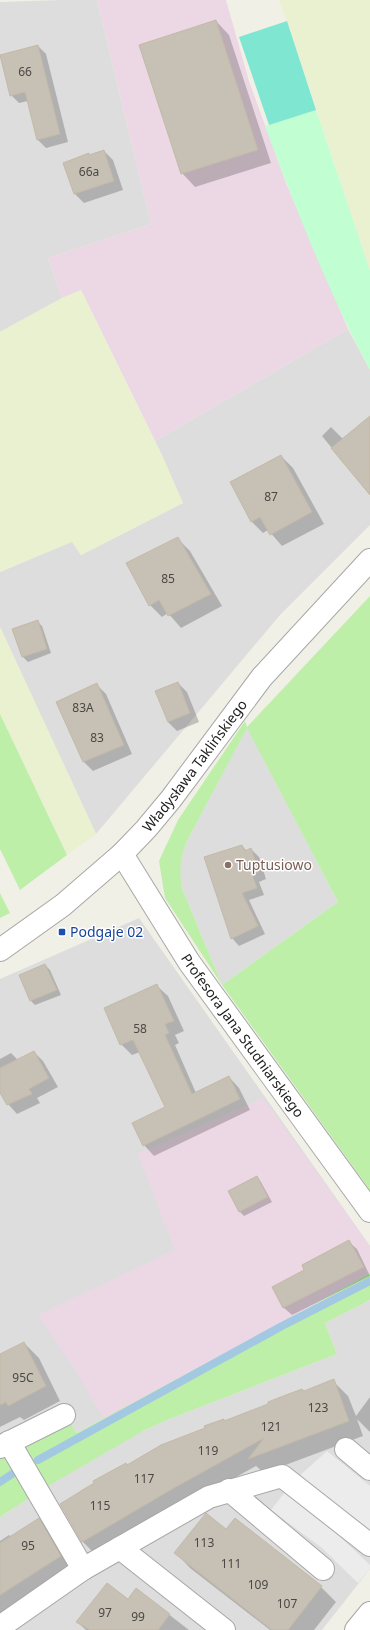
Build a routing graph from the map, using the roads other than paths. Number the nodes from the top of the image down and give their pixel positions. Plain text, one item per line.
1 (370, 560) edge
2 (122, 854) junction
3 (0, 950) edge
4 (370, 1211) edge
5 (64, 1415) dead end
6 (5, 1444) edge
7 (346, 1449) dead end
8 (370, 1469) edge
9 (229, 1490) junction
10 (370, 1545) edge
11 (120, 1548) junction
12 (83, 1569) junction
13 (323, 1569) dead end
14 (370, 1613) edge
15 (0, 1627) edge
16 (224, 1630) edge
17 (356, 1630) edge

1 - 2 street, Władysława Taklińskiego
2 - 3 street, Władysława Taklińskiego
2 - 4 street, Profesora Jana Studniarskiego
5 - 6 street
6 - 12 street
7 - 8 street
9 - 10 street
9 - 11 street
9 - 13 street
11 - 12 street
11 - 16 street
12 - 15 street
14 - 17 street

